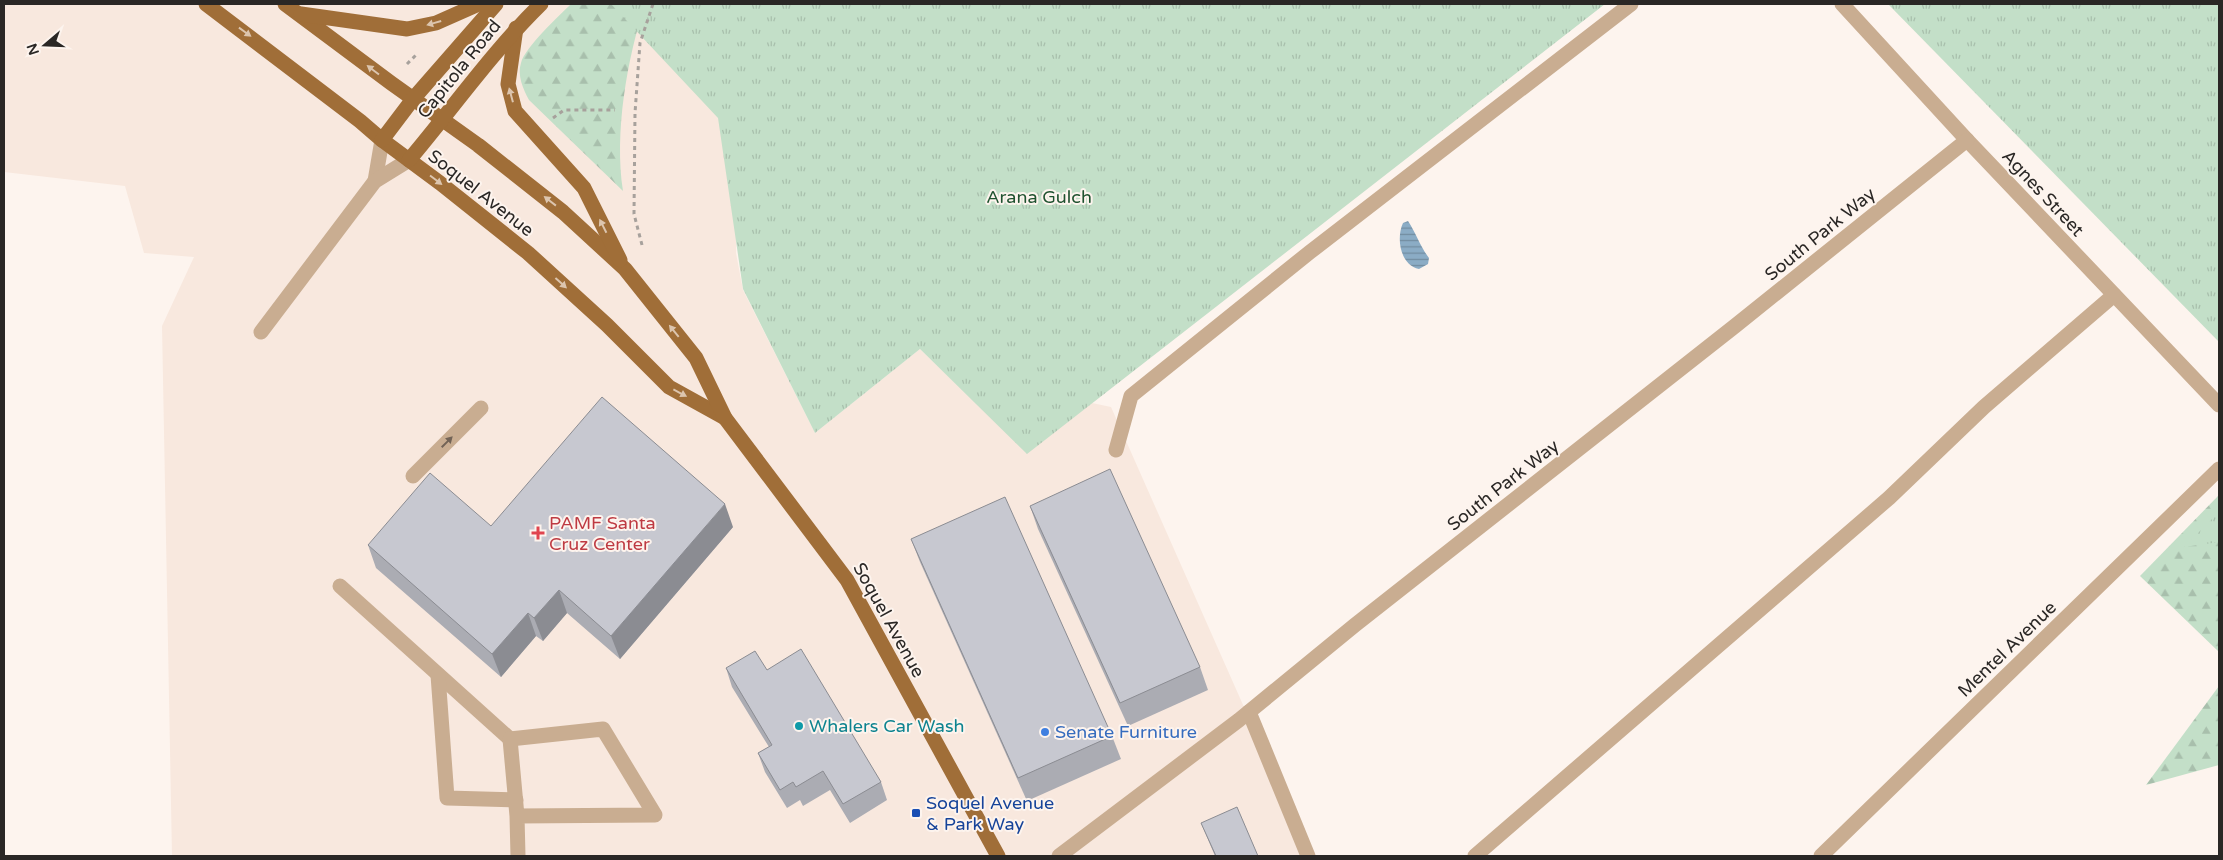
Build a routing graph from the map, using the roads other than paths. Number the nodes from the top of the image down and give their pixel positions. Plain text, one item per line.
1 (206, 4) edge
2 (478, 4) edge
3 (496, 4) edge
4 (541, 4) edge
5 (1630, 4) edge
6 (1842, 4) edge
7 (291, 8) edge
8 (516, 28) junction
9 (413, 99) junction
10 (443, 120) junction
11 (382, 140) junction
12 (1967, 140) junction
13 (409, 160) junction
14 (375, 180) junction
15 (625, 270) junction
16 (2114, 295) junction
17 (261, 332) dead end
18 (2219, 405) edge
19 (481, 408) dead end
20 (725, 418) junction
21 (1116, 450) dead end
22 (2219, 469) edge
23 (413, 476) dead end
24 (340, 586) dead end
25 (438, 675) junction
26 (1249, 712) junction
27 (510, 739) junction
28 (516, 800) junction
29 (517, 816) junction
30 (518, 856) edge
31 (998, 856) edge
32 (1059, 856) edge
33 (1308, 856) edge
34 (1475, 856) edge
35 (1821, 856) edge

1 -> 11 main road, Soquel Avenue
2 -> 7 main road
3 - 9 main road, Capitola Road
4 - 8 main road, Capitola Road
5 - 21 street
6 - 12 street, Agnes Street
9 -> 7 main road, Soquel Avenue
8 - 10 main road, Capitola Road
15 -> 8 main road
9 - 10 main road, Soquel Avenue
9 - 11 main road, Capitola Road
10 - 13 main road, Capitola Road
15 -> 10 main road, Soquel Avenue
11 - 13 main road, Soquel Avenue
11 - 14 street
12 - 16 street, Agnes Street
12 - 26 street, South Park Way
13 - 14 street
13 -> 20 main road, Soquel Avenue
14 - 17 street
20 -> 15 main road, Soquel Avenue
16 - 18 street, Agnes Street
16 - 34 street
23 -> 19 street
20 - 31 main road, Soquel Avenue
22 - 35 street, Mentel Avenue
24 - 25 street
25 - 27 street
25 - 28 street
26 - 32 street, South Park Way
26 - 33 street
27 - 28 street
27 - 29 street
28 - 29 street
29 - 30 street

